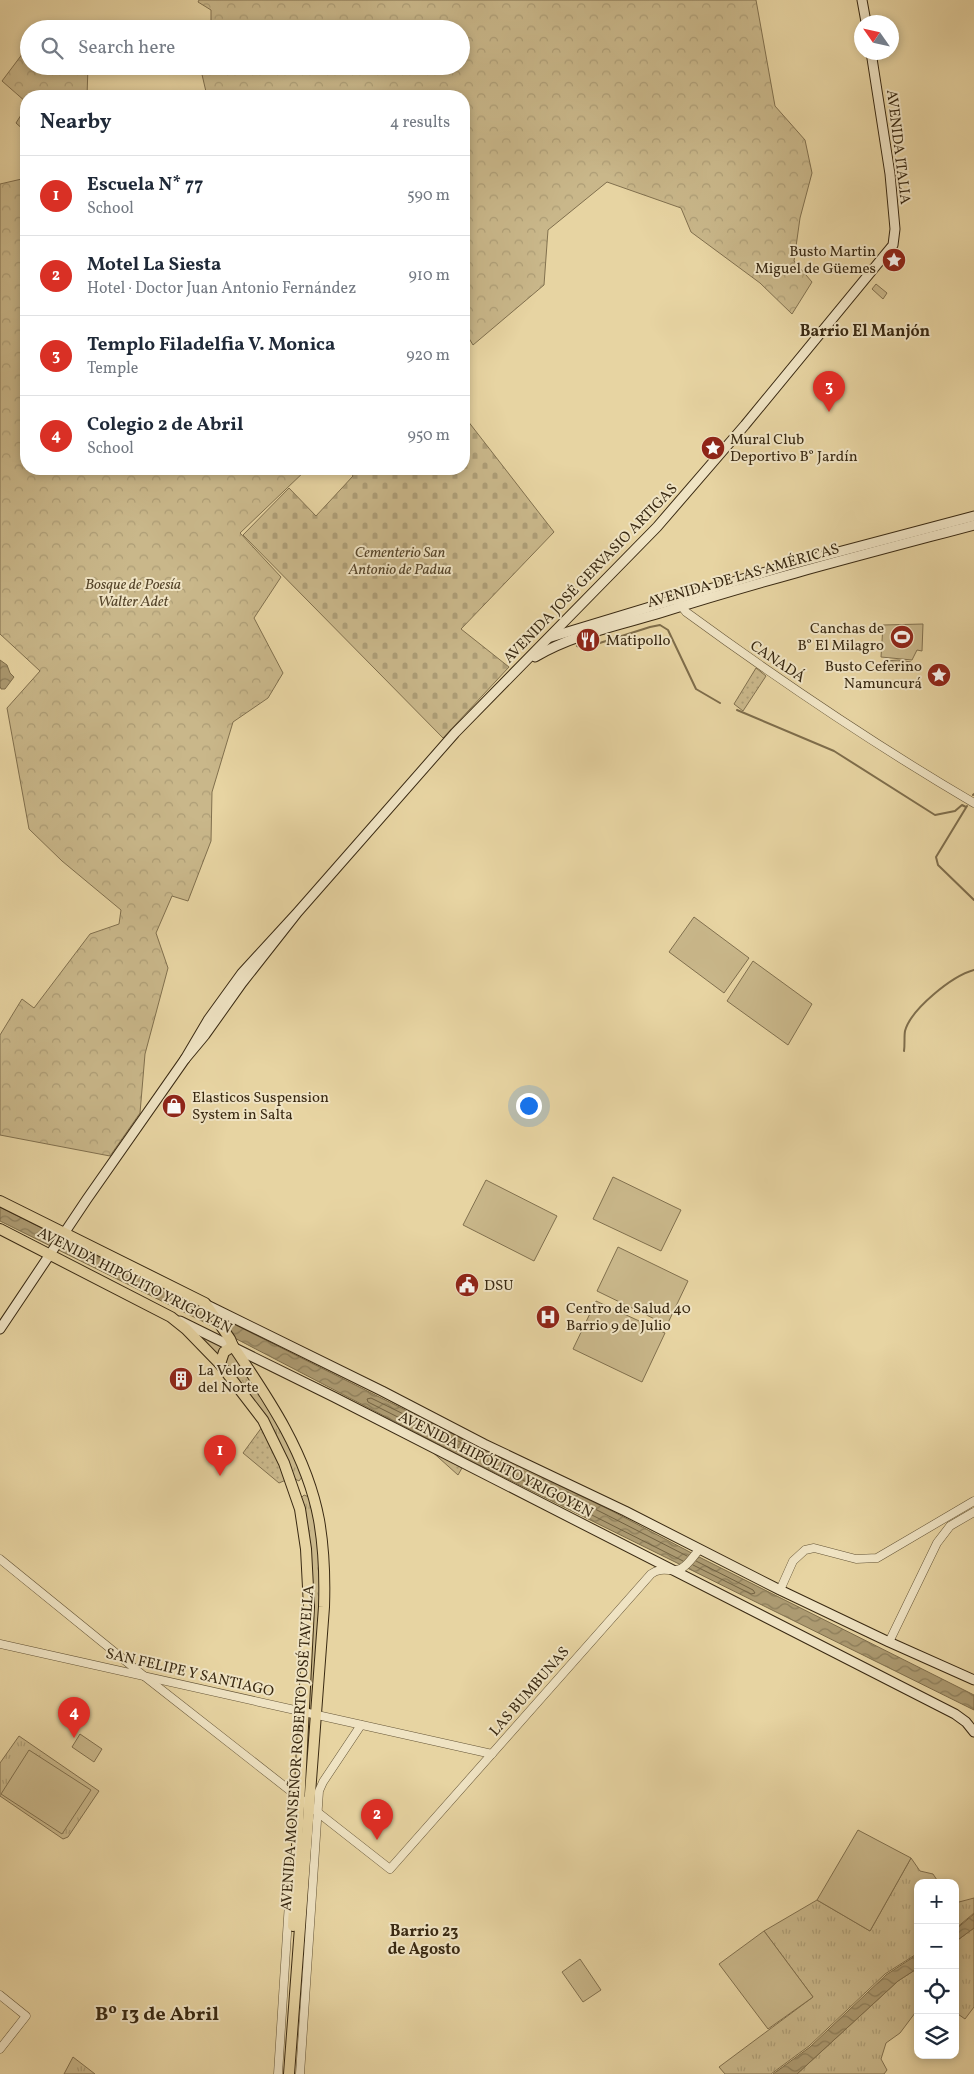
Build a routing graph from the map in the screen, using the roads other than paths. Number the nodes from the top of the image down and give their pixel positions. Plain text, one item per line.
1 (862, 0) edge
2 (865, 15) edge
3 (872, 60) edge
4 (893, 245) joint
5 (974, 516) edge
6 (974, 525) edge
7 (678, 603) junction
8 (550, 637) junction
9 (524, 663) junction
10 (974, 802) edge
11 (0, 1201) edge
12 (0, 1229) edge
13 (64, 1232) junction
14 (50, 1254) junction
15 (205, 1303) junction
16 (171, 1317) junction
17 (0, 1329) edge
18 (232, 1343) junction
19 (220, 1364) junction
20 (974, 1501) edge
21 (974, 1512) edge
22 (697, 1552) junction
23 (0, 1559) edge
24 (683, 1568) junction
25 (669, 1569) junction
26 (688, 1579) junction
27 (780, 1590) junction
28 (889, 1642) junction
29 (0, 1644) edge
30 (144, 1676) junction
31 (974, 1680) edge
32 (304, 1711) junction
33 (316, 1714) junction
34 (361, 1724) junction
35 (974, 1732) edge
36 (492, 1754) junction
37 (300, 1798) junction
38 (309, 1805) junction
39 (318, 1813) junction
40 (0, 1995) edge
41 (0, 2048) edge
42 (278, 2074) edge
43 (283, 2074) edge
44 (289, 2074) edge
45 (300, 2074) edge

1 - 2 main road
3 - 4 main road, AVENIDA ITALIA
4 - 8 main road, AVENIDA JOSÉ GERVASIO ARTIGAS
5 - 7 main road, AVENIDA DE LAS AMÉRICAS
6 - 7 main road, AVENIDA DE LAS AMÉRICAS
7 - 8 main road, AVENIDA DE LAS AMÉRICAS
7 - 9 main road, AVENIDA DE LAS AMÉRICAS
7 - 10 street, CANADÁ
8 - 9 main road, AVENIDA JOSÉ GERVASIO ARTIGAS
9 - 13 main road, AVENIDA JOSÉ GERVASIO ARTIGAS
11 - 13 highway, AVENIDA HIPÓLITO YRIGOYEN
12 - 14 highway, AVENIDA HIPÓLITO YRIGOYEN
13 - 14 main road, AVENIDA JOSÉ GERVASIO ARTIGAS
13 - 15 highway, AVENIDA HIPÓLITO YRIGOYEN
14 - 16 highway, AVENIDA HIPÓLITO YRIGOYEN
14 - 17 main road, AVENIDA JOSÉ GERVASIO ARTIGAS
15 - 18 highway, AVENIDA MONSEÑOR ROBERTO JOSÉ TAVELLA
15 - 22 main road, AVENIDA HIPÓLITO YRIGOYEN
16 - 18 main road, AVENIDA HIPÓLITO YRIGOYEN
16 - 19 highway, AVENIDA MONSEÑOR ROBERTO JOSÉ TAVELLA
18 - 19 highway
18 - 25 main road, AVENIDA HIPÓLITO YRIGOYEN
18 - 33 highway, AVENIDA MONSEÑOR ROBERTO JOSÉ TAVELLA
19 - 32 highway, AVENIDA MONSEÑOR ROBERTO JOSÉ TAVELLA
20 - 27 street
21 - 28 street
22 - 24 street
22 - 27 main road, AVENIDA HIPÓLITO YRIGOYEN
23 - 30 street
24 - 25 street, LAS BUMBUNAS
24 - 26 street
25 - 26 main road, AVENIDA HIPÓLITO YRIGOYEN
25 - 36 street, LAS BUMBUNAS
26 - 35 main road, AVENIDA HIPÓLITO YRIGOYEN
27 - 28 main road, AVENIDA HIPÓLITO YRIGOYEN
28 - 31 main road, AVENIDA HIPÓLITO YRIGOYEN
29 - 30 street, SAN FELIPE Y SANTIAGO
30 - 32 street, SAN FELIPE Y SANTIAGO
30 - 37 street
32 - 33 street, SAN FELIPE Y SANTIAGO
32 - 37 highway, AVENIDA MONSEÑOR ROBERTO JOSÉ TAVELLA
33 - 34 street, SAN FELIPE Y SANTIAGO
33 - 38 highway, AVENIDA MONSEÑOR ROBERTO JOSÉ TAVELLA
34 - 36 street, SAN FELIPE Y SANTIAGO
34 - 39 street
36 - 39 street, LAS BUMBUNAS
37 - 38 street
37 - 42 street
37 - 43 highway, AVENIDA MONSEÑOR ROBERTO JOSÉ TAVELLA
38 - 39 street
38 - 44 highway, AVENIDA MONSEÑOR ROBERTO JOSÉ TAVELLA
39 - 45 street
40 - 41 street

